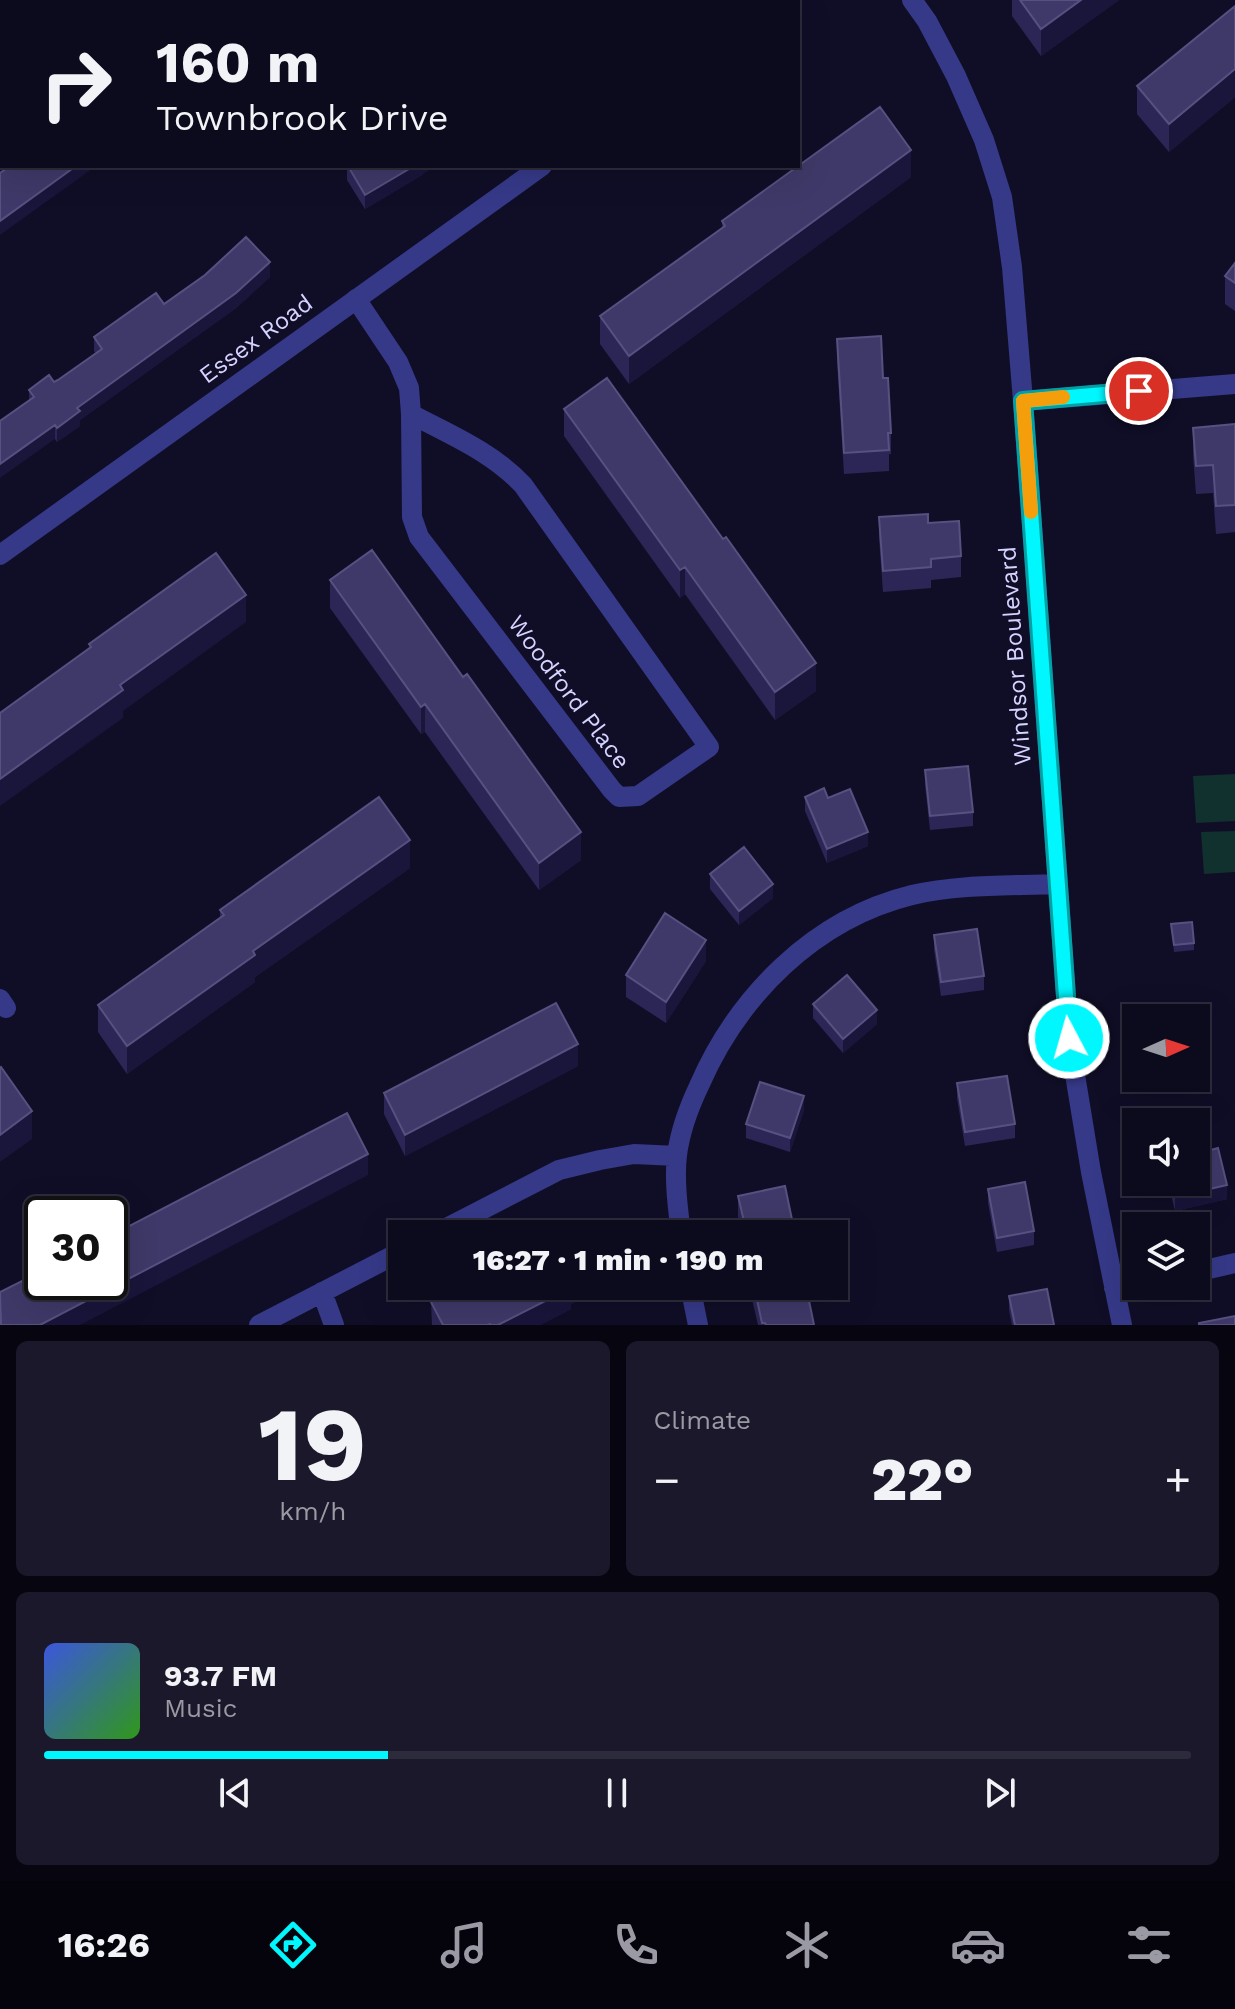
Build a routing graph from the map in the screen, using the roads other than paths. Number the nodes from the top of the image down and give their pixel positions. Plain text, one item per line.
1 (912, 0) edge
2 (539, 168) edge
3 (356, 299) junction
4 (1235, 384) edge
5 (1023, 401) junction
6 (411, 414) junction
7 (0, 555) edge
8 (1057, 884) junction
9 (677, 1156) junction
10 (462, 1220) edge
11 (680, 1220) edge
12 (388, 1258) edge
13 (1235, 1263) edge
14 (1210, 1269) edge
15 (1122, 1287) edge
16 (1114, 1288) junction
17 (322, 1292) junction
18 (693, 1300) edge
19 (259, 1325) edge
20 (334, 1325) edge
21 (698, 1325) edge
22 (1122, 1325) edge

1 - 5 street, Windsor Boulevard
2 - 3 street, Essex Road
3 - 6 street, Woodford Place
3 - 7 street, Essex Road
4 - 5 street
5 - 8 street, Windsor Boulevard
6 - 6 street, Woodford Place
8 - 9 street
8 - 16 street, Windsor Boulevard
9 - 10 street
9 - 11 street
12 - 17 street
13 - 14 street
15 - 16 street
16 - 22 street, Windsor Boulevard
17 - 19 street
17 - 20 street
18 - 21 street

